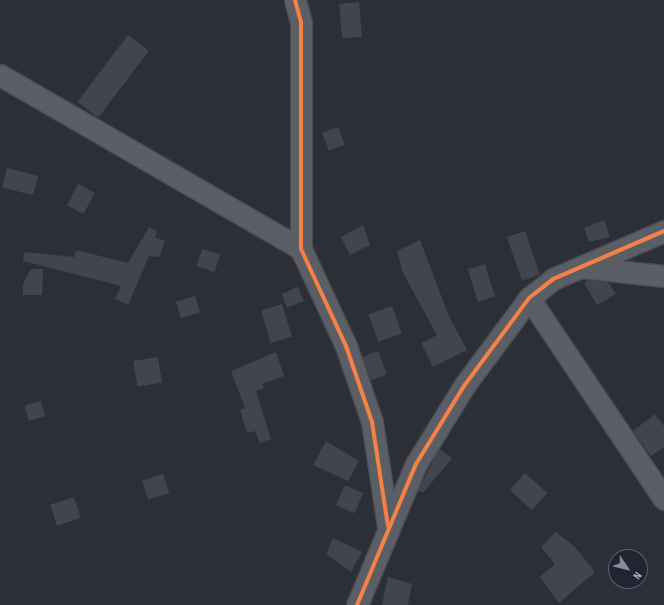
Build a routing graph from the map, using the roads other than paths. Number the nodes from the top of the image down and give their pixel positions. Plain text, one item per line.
1 (296, 0) edge
2 (0, 75) edge
3 (664, 231) edge
4 (301, 248) junction
5 (578, 267) junction
6 (664, 276) edge
7 (529, 298) junction
8 (664, 499) edge
9 (388, 526) junction
10 (357, 605) edge

1 - 4 street
2 - 4 street
3 - 5 street
4 - 9 street
5 - 6 street
5 - 7 street
7 - 8 street
7 - 9 street
9 - 10 street

